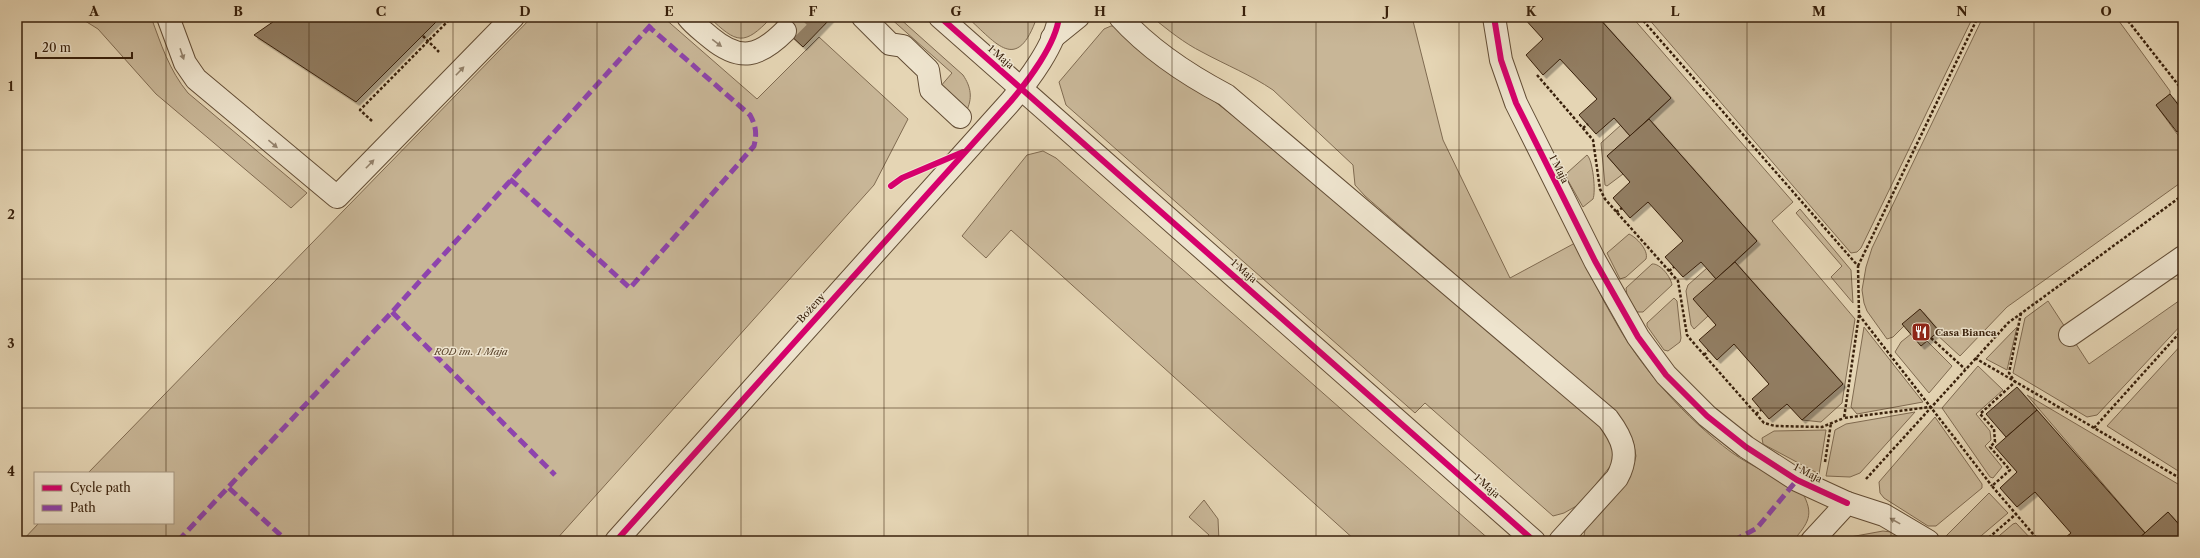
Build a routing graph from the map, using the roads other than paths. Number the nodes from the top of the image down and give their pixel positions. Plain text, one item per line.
1 (168, 17) edge
2 (513, 17) edge
3 (688, 17) edge
4 (863, 17) edge
5 (940, 17) edge
6 (1059, 17) edge
7 (1078, 17) edge
8 (1120, 17) edge
9 (1494, 17) edge
10 (785, 31) tunnel mouth
11 (1052, 38) junction
12 (1021, 88) junction
13 (960, 117) dead end
14 (2183, 257) edge
15 (2070, 335) dead end
16 (1847, 503) junction
17 (616, 541) edge
18 (1534, 541) edge
19 (1560, 541) edge
20 (1812, 541) edge
21 (1928, 541) edge

1 -> 2 street
3 -> 10 street
4 - 13 street
5 - 12 street, 1 Maja
6 - 11 street
7 - 11 street
8 - 19 street
9 - 16 street, 1 Maja
11 - 12 street, Bożeny
12 - 17 street, Bożeny
12 - 18 street, 1 Maja
14 - 15 street
16 - 20 street
21 -> 16 street, 1 Maja

